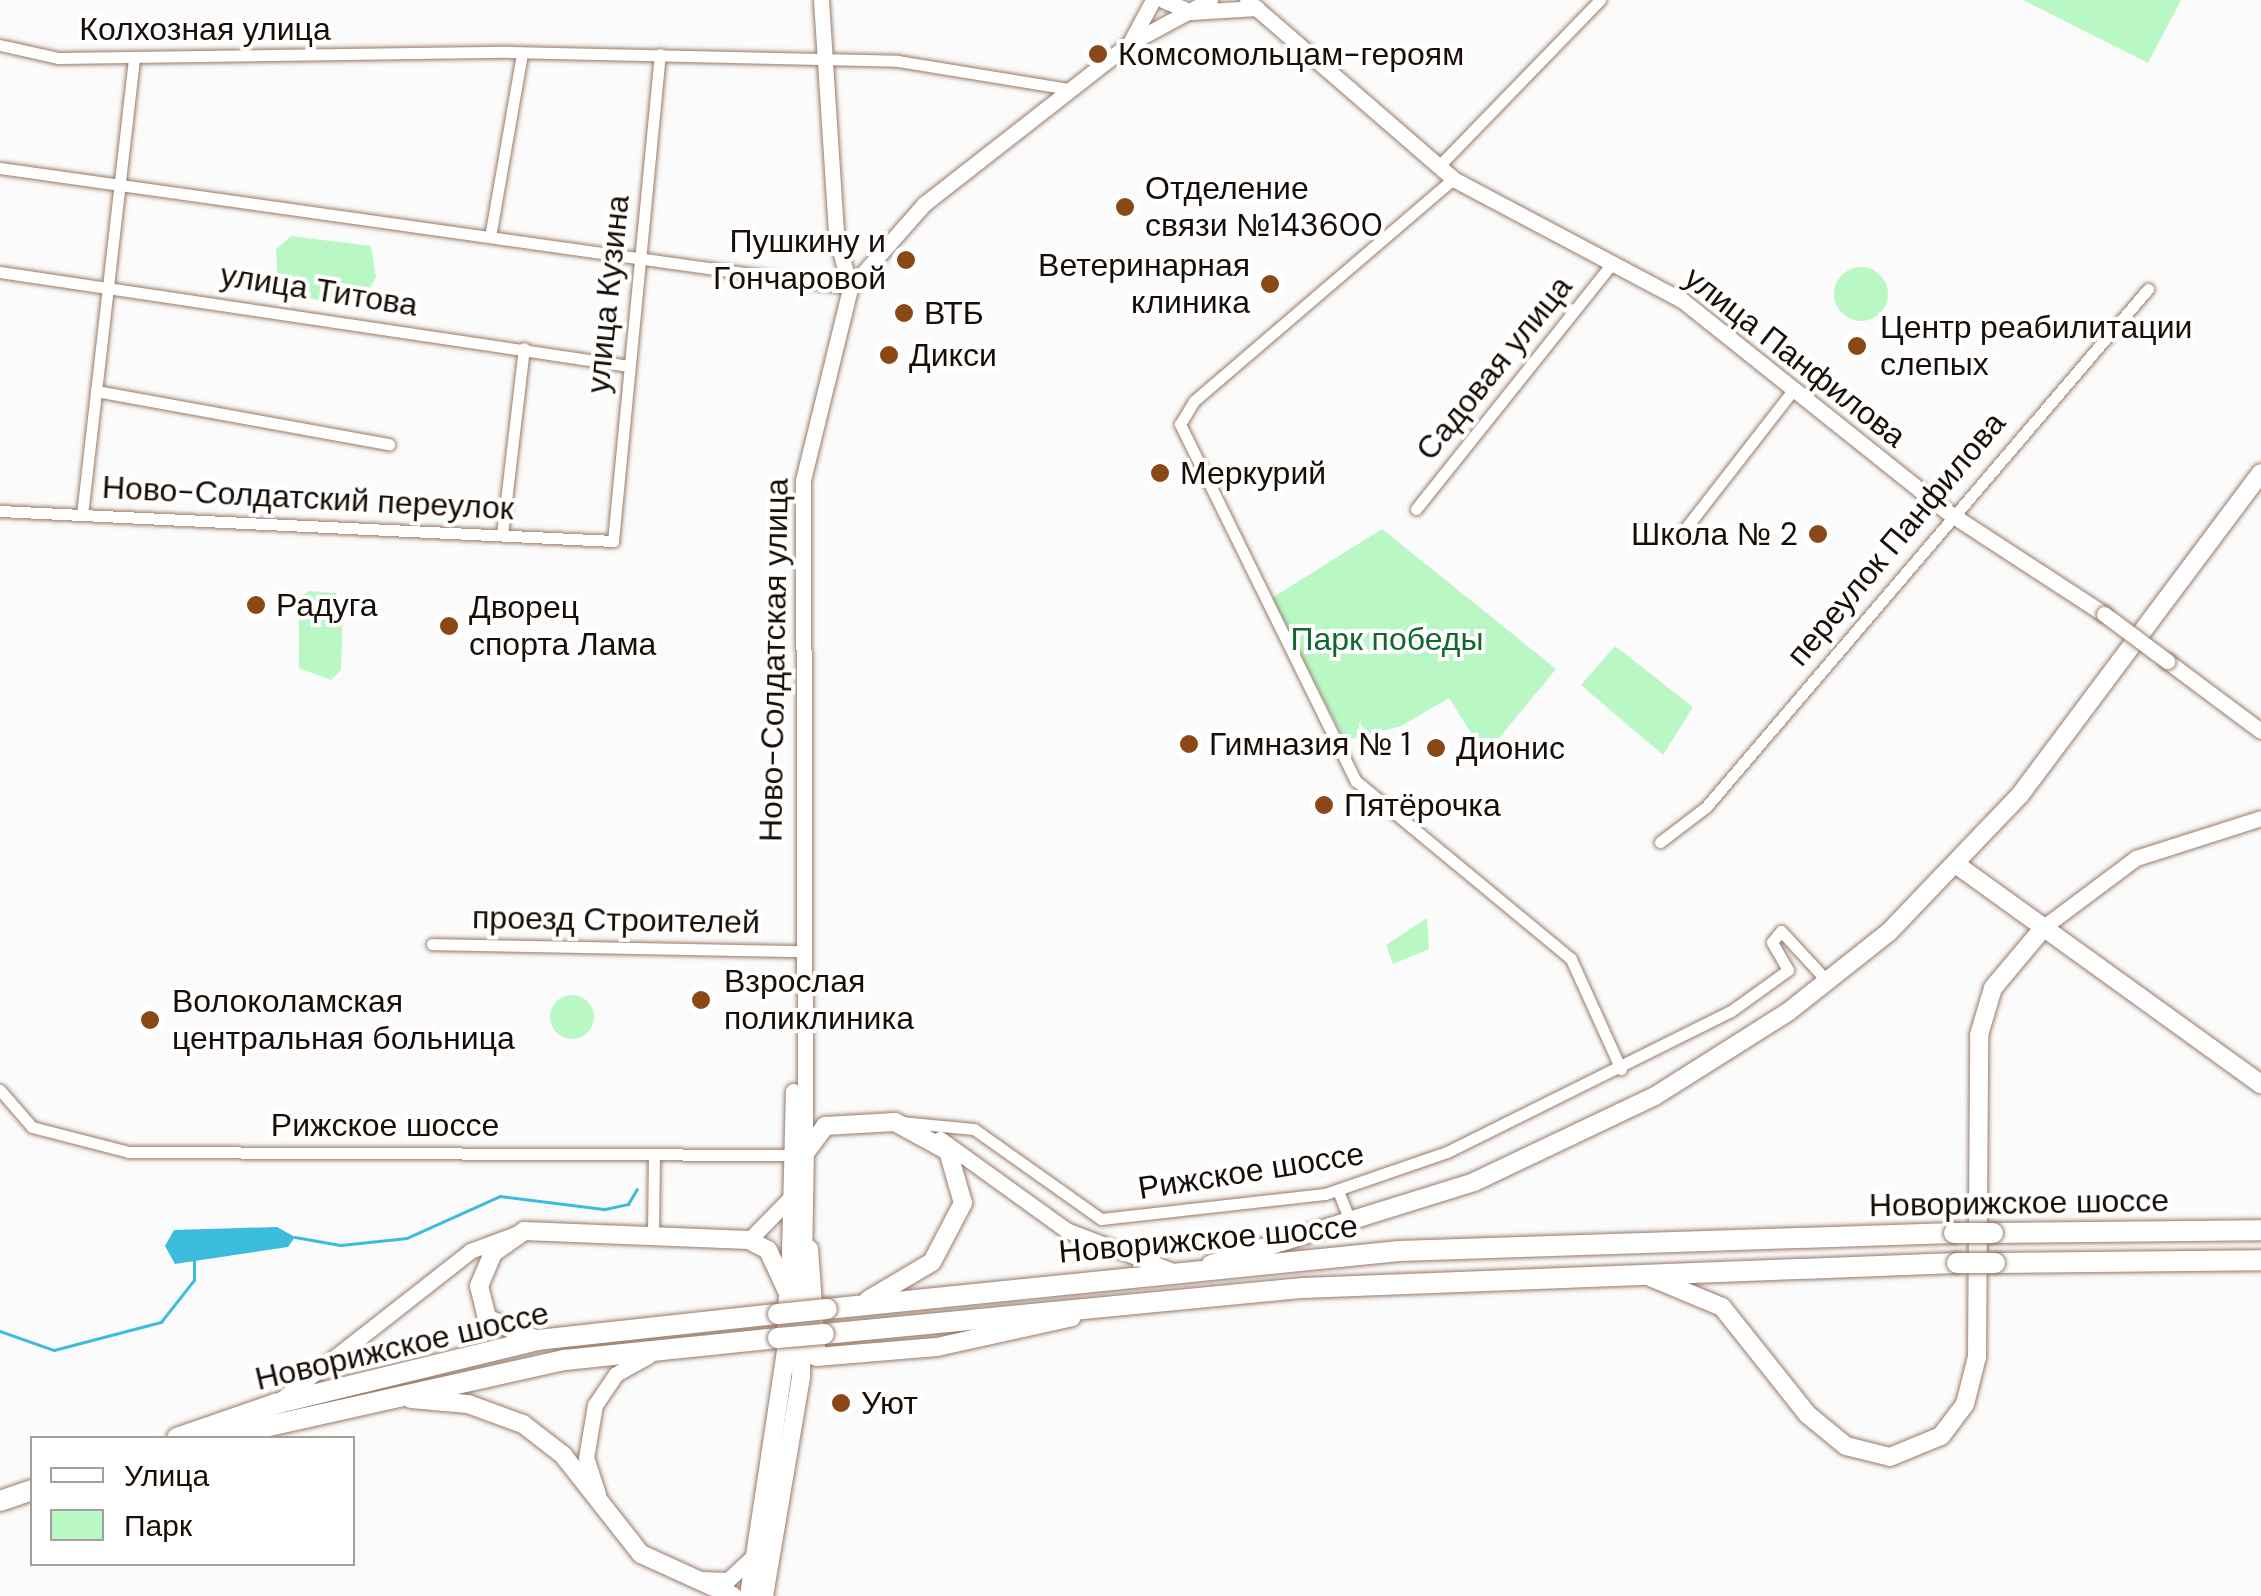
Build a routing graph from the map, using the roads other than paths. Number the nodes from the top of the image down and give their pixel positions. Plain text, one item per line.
1 (822, 0) edge
2 (1153, 0) edge
3 (1163, 0) edge
4 (1210, 0) edge
5 (1600, 0) edge
6 (1252, 4) edge
7 (1192, 12) junction
8 (1130, 43) junction
9 (0, 44) edge
10 (522, 53) junction
11 (660, 54) junction
12 (134, 59) junction
13 (826, 59) junction
14 (1069, 90) junction
15 (1438, 167) junction
16 (0, 168) edge
17 (1453, 179) junction
18 (120, 180) junction
19 (490, 237) junction
20 (640, 260) junction
21 (1614, 262) junction
22 (0, 272) edge
23 (109, 286) junction
24 (850, 288) junction
25 (2148, 290) dead end
26 (524, 348) junction
27 (629, 366) junction
28 (1794, 388) junction
29 (96, 391) junction
30 (390, 444) dead end
31 (2261, 473) edge
32 (1416, 508) dead end
33 (0, 511) edge
34 (1948, 513) junction
35 (82, 515) junction
36 (1685, 529) dead end
37 (502, 534) junction
38 (613, 540) joint
39 (2261, 731) edge
40 (2261, 818) edge
41 (1660, 842) dead end
42 (1957, 865) junction
43 (2045, 926) junction
44 (432, 944) dead end
45 (798, 951) junction
46 (1828, 982) junction
47 (799, 1053) junction
48 (1620, 1069) junction
49 (2261, 1084) edge
50 (0, 1090) edge
51 (802, 1095) junction
52 (895, 1122) junction
53 (825, 1126) junction
54 (925, 1131) junction
55 (798, 1154) junction
56 (654, 1155) junction
57 (1338, 1191) junction
58 (790, 1196) junction
59 (1351, 1224) junction
60 (804, 1230) junction
61 (2261, 1230) edge
62 (524, 1231) junction
63 (652, 1234) junction
64 (750, 1240) junction
65 (2261, 1260) edge
66 (1196, 1269) junction
67 (1174, 1271) junction
68 (1637, 1272) junction
69 (788, 1293) junction
70 (1161, 1297) junction
71 (849, 1306) junction
72 (537, 1340) junction
73 (679, 1346) junction
74 (816, 1358) junction
75 (800, 1377) junction
76 (381, 1398) junction
77 (275, 1404) junction
78 (182, 1436) edge
79 (223, 1436) edge
80 (30, 1494) edge
81 (602, 1502) junction
82 (0, 1504) edge
83 (756, 1551) junction
84 (698, 1579) junction
85 (733, 1596) edge
86 (748, 1596) edge
87 (764, 1596) edge

1 - 13 main road
2 - 8 main road, Ново-Солдатская улица
3 - 7 main road, улица Панфилова
4 - 7 main road
5 - 15 street
6 - 7 main road, улица Панфилова
6 - 15 main road, улица Панфилова
7 - 8 main road, Ново-Солдатская улица
8 - 14 main road, Ново-Солдатская улица
9 - 12 street, Колхозная улица
10 - 11 street, Колхозная улица
10 - 12 street, Колхозная улица
10 - 19 street
11 - 13 street, Колхозная улица
11 - 20 street, улица Кузина
12 - 18 street
13 - 14 street, Колхозная улица
13 - 24 main road
14 - 24 main road, Ново-Солдатская улица
15 - 17 main road, улица Панфилова
16 - 18 street
17 - 21 main road, улица Панфилова
17 - 48 street
18 - 19 street
18 - 23 street
19 - 20 street
20 - 24 street
20 - 27 street, улица Кузина
21 - 28 main road, улица Панфилова
21 - 32 street, Садовая улица
22 - 23 street, улица Титова
23 - 26 street, улица Титова
23 - 29 street
24 - 45 main road, Ново-Солдатская улица
25 - 34 street, переулок Панфилова
26 - 27 street, улица Титова
26 - 37 street
27 - 38 street, улица Кузина
28 - 34 main road, улица Панфилова
28 - 36 street
29 - 30 street
29 - 35 street
31 - 42 main road
33 - 35 street, Ново-Солдатский переулок
34 - 39 main road, улица Панфилова, bridge
34 - 41 street, переулок Панфилова
35 - 37 street, Ново-Солдатский переулок
37 - 38 street, Ново-Солдатский переулок
40 - 43 main road
42 - 43 main road
42 - 46 main road
43 - 49 main road
43 - 68 main road
44 - 45 street, проезд Строителей
45 - 47 main road, Ново-Солдатская улица
46 - 48 street, Рижское шоссе
46 - 59 main road
47 - 51 main road, Ново-Солдатская улица
47 - 55 main road, Ново-Солдатская улица
48 - 57 street, Рижское шоссе
50 - 56 street, Рижское шоссе
51 - 53 main road
51 - 55 main road, Ново-Солдатская улица
52 - 53 main road
52 - 54 main road
52 - 57 street, Рижское шоссе
53 - 55 main road
54 - 67 main road
54 - 71 main road
55 - 56 street, Рижское шоссе
55 - 58 main road, Ново-Солдатская улица
55 - 60 main road, Ново-Солдатская улица
56 - 63 street
57 - 59 street
58 - 64 main road
58 - 69 main road, Ново-Солдатская улица
59 - 66 main road
60 - 74 main road
60 - 75 main road, Ново-Солдатская улица
61 - 66 highway, Новорижское шоссе, bridge
62 - 63 main road
62 - 72 main road
62 - 77 main road
63 - 64 main road
64 - 69 main road
65 - 68 highway, Новорижское шоссе, bridge
66 - 67 highway, Новорижское шоссе
67 - 71 highway, Новорижское шоссе
68 - 70 highway, Новорижское шоссе
69 - 83 main road, Ново-Солдатская улица
70 - 73 highway, Новорижское шоссе, bridge
70 - 74 main road
71 - 72 highway, Новорижское шоссе, bridge
72 - 77 highway, Новорижское шоссе
73 - 76 highway, Новорижское шоссе
73 - 81 main road
74 - 75 main road
75 - 87 main road, Ново-Солдатская улица
76 - 79 highway, Новорижское шоссе
76 - 81 main road
77 - 78 highway, Новорижское шоссе
80 - 82 highway
81 - 84 main road
83 - 84 main road
83 - 86 main road, Ново-Солдатская улица
84 - 85 main road

